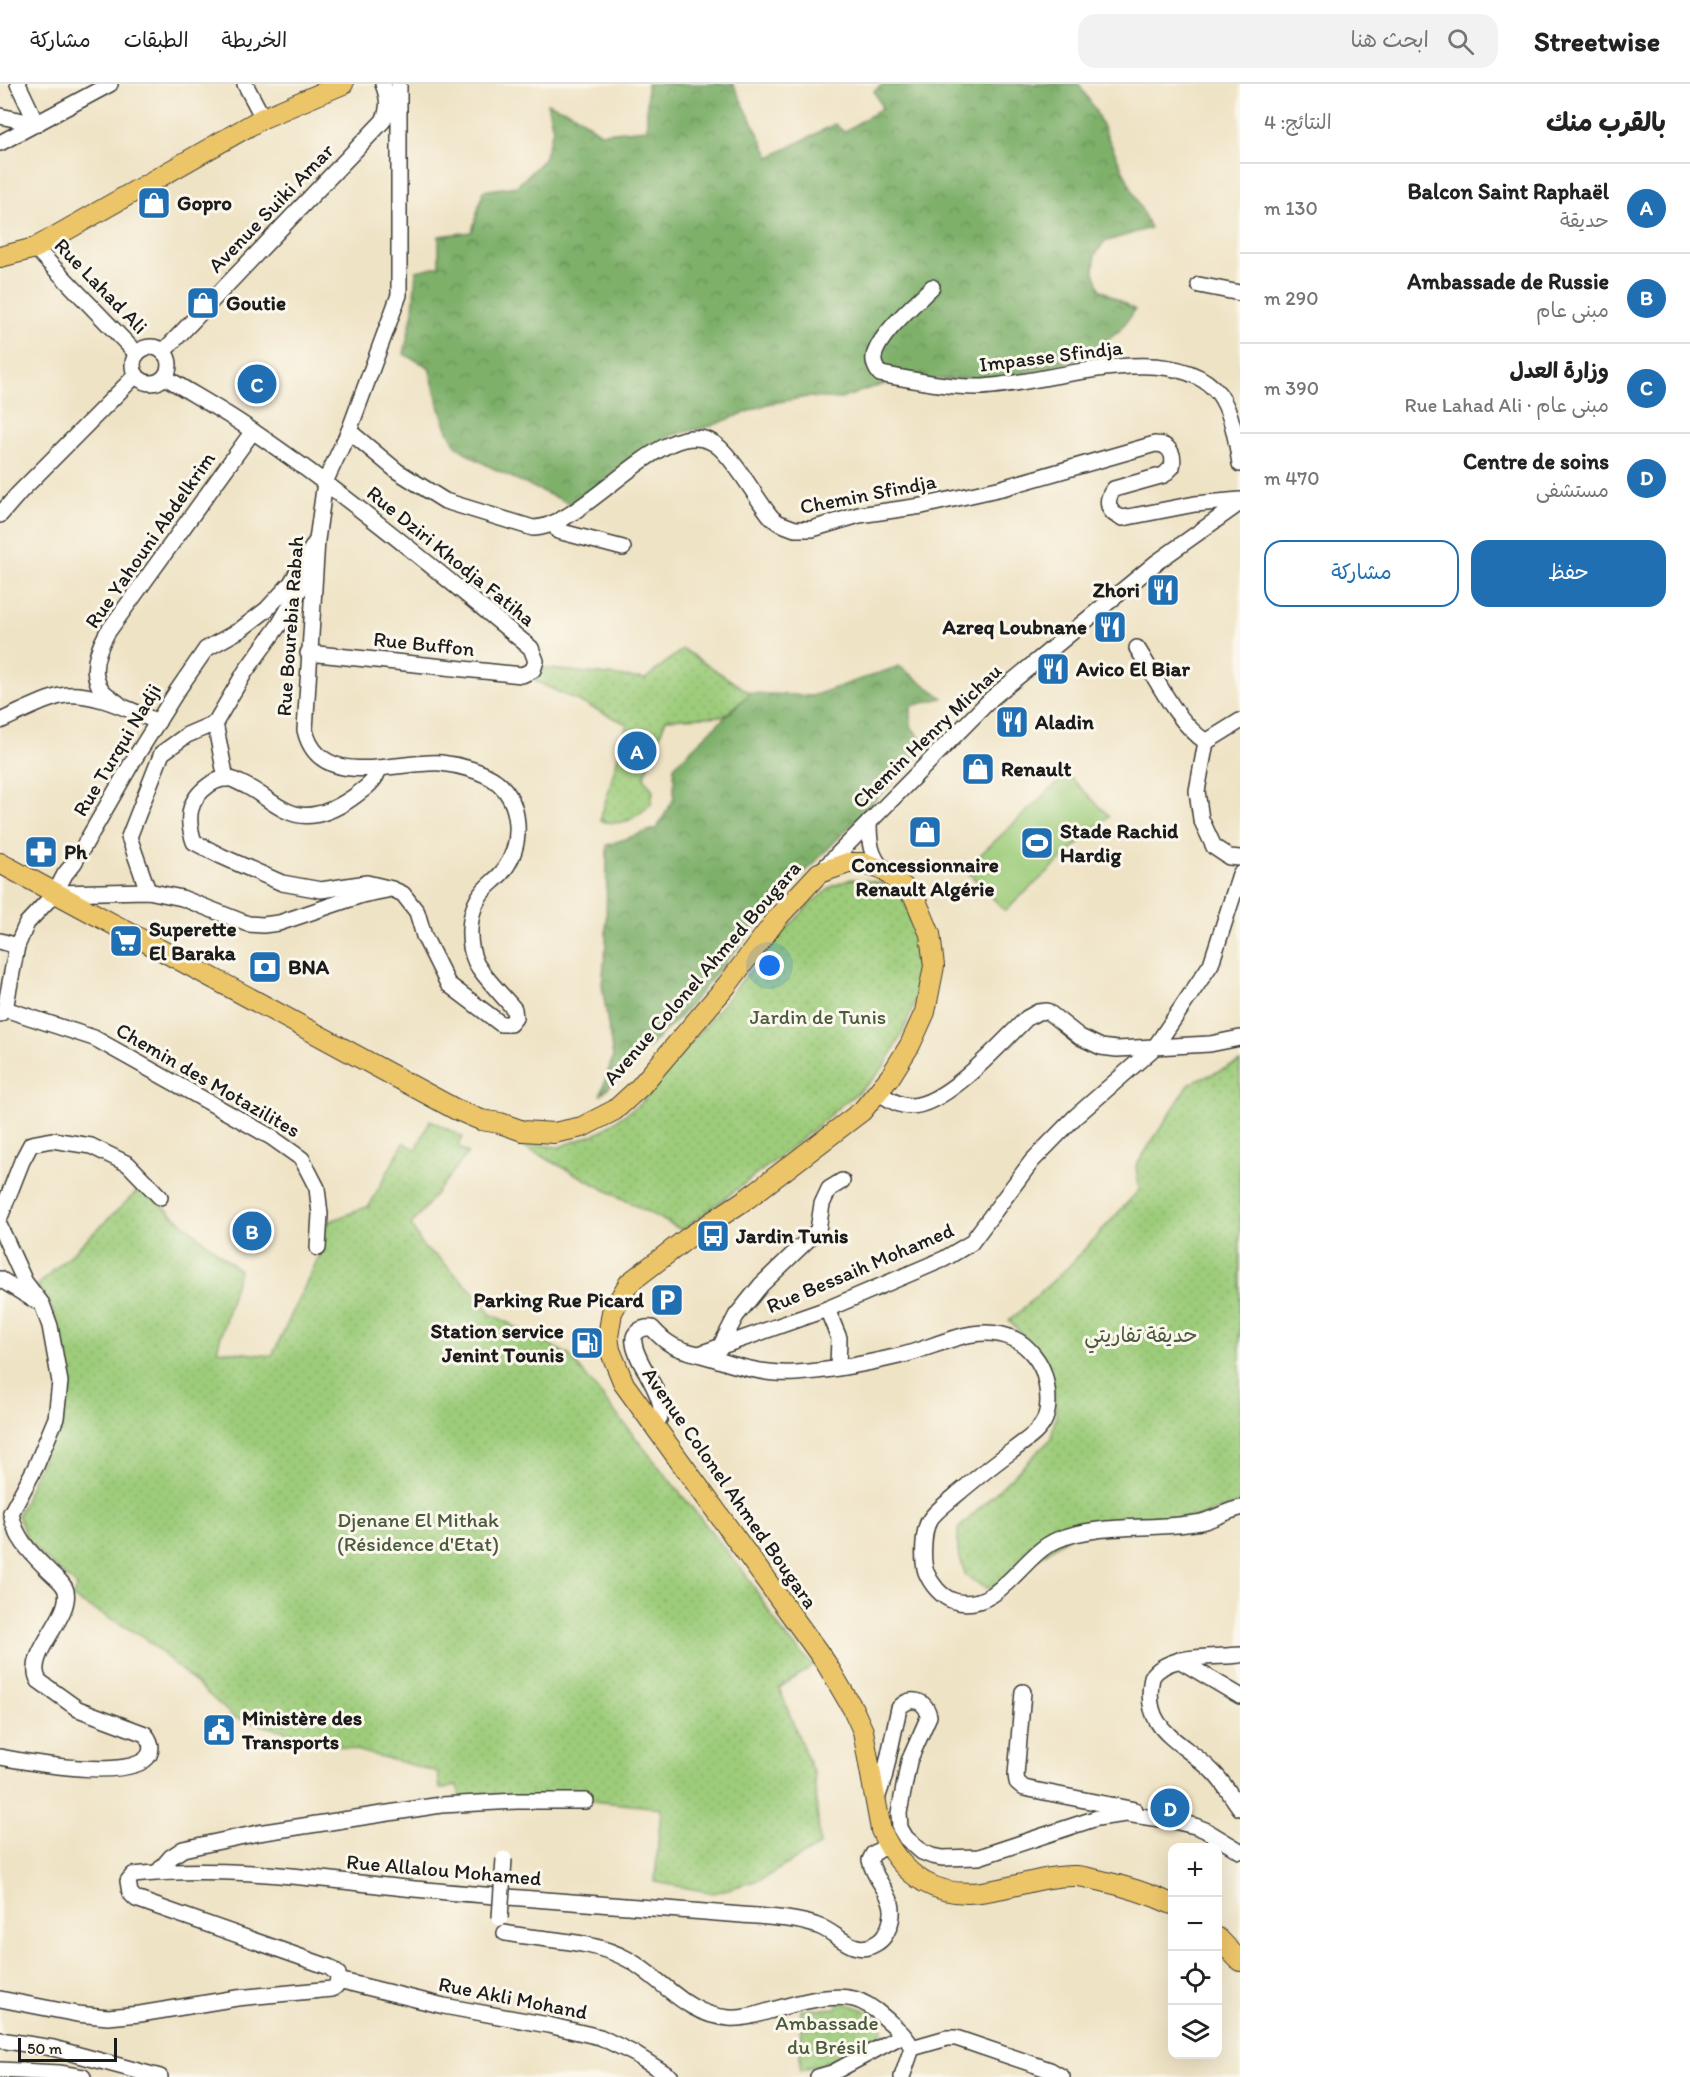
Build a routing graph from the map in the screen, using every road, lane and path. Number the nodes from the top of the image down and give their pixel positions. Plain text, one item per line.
1 (18, 84) edge
2 (110, 84) edge
3 (245, 84) edge
4 (343, 84) edge
5 (383, 84) edge
6 (399, 84) edge
7 (392, 111) junction
8 (0, 116) edge
9 (263, 118) junction
10 (37, 124) junction
11 (0, 143) edge
12 (35, 248) junction
13 (0, 257) edge
14 (1199, 285) dead end
15 (932, 287) dead end
16 (1240, 293) edge
17 (163, 352) junction
18 (137, 354) junction
19 (136, 375) junction
20 (165, 376) junction
21 (253, 431) junction
22 (349, 431) junction
23 (1240, 464) edge
24 (325, 482) junction
25 (1240, 502) edge
26 (0, 515) edge
27 (555, 524) junction
28 (317, 540) junction
29 (623, 548) dead end
30 (315, 562) junction
31 (1137, 648) dead end
32 (308, 653) junction
33 (533, 670) joint
34 (120, 705) junction
35 (0, 721) edge
36 (1240, 721) edge
37 (158, 722) junction
38 (215, 723) junction
39 (1206, 742) junction
40 (379, 768) junction
41 (226, 779) junction
42 (869, 822) junction
43 (1240, 858) edge
44 (0, 863) edge
45 (884, 870) junction
46 (819, 873) junction
47 (1240, 874) edge
48 (392, 889) junction
49 (148, 891) junction
50 (55, 893) junction
51 (0, 941) edge
52 (17, 946) junction
53 (2, 1011) edge
54 (1240, 1038) edge
55 (1155, 1047) junction
56 (877, 1092) junction
57 (842, 1181) dead end
58 (160, 1197) dead end
59 (0, 1217) edge
60 (0, 1227) edge
61 (318, 1248) dead end
62 (0, 1279) edge
63 (42, 1304) junction
64 (827, 1309) junction
65 (719, 1349) junction
66 (699, 1354) junction
67 (838, 1367) junction
68 (655, 1426) junction
69 (1240, 1509) edge
70 (5, 1510) edge
71 (1240, 1655) edge
72 (1179, 1660) junction
73 (1023, 1692) dead end
74 (1240, 1696) edge
75 (0, 1757) edge
76 (586, 1801) dead end
77 (875, 1805) junction
78 (1240, 1808) edge
79 (1174, 1821) junction
80 (887, 1845) junction
81 (1240, 1851) edge
82 (504, 1859) dead end
83 (158, 1872) junction
84 (1168, 1902) edge
85 (500, 1918) dead end
86 (505, 1933) dead end
87 (1222, 1942) edge
88 (1240, 1961) edge
89 (338, 1980) junction
90 (0, 1999) edge
91 (903, 2034) junction
92 (0, 2040) edge
93 (912, 2048) junction
94 (0, 2070) edge
95 (83, 2077) edge
96 (160, 2077) edge
97 (671, 2077) edge
98 (818, 2077) edge
99 (902, 2077) edge
100 (1062, 2077) edge

1 - 10 street
2 - 10 street
3 - 9 street
4 - 9 main road
5 - 7 street
6 - 7 street, Rue Bourebia Rabah
7 - 17 street, Avenue Suiki Amar
7 - 22 street, Rue Bourebia Rabah
8 - 10 street
9 - 12 main road
10 - 11 street
12 - 13 main road
12 - 18 street, Rue Lahad Ali
14 - 16 street
15 - 23 street, Impasse Sfindja
17 - 18 street
17 - 20 street
18 - 19 street
19 - 20 street
19 - 26 street
20 - 21 street
21 - 24 street
21 - 34 street, Rue Yahouni Abdelkrim
22 - 24 street, Rue Bourebia Rabah
22 - 27 street, Chemin Sfindja
24 - 28 street, Rue Bourebia Rabah
24 - 33 street, Rue Dziri Khodja Fatiha
25 - 27 street, Chemin Sfindja
25 - 42 street, Chemin Henry Michau
27 - 29 street
28 - 30 street, Rue Bourebia Rabah
28 - 37 street, Rue Turqui Nadji
30 - 32 street, Rue Bourebia Rabah
30 - 38 street
31 - 39 street
32 - 33 street, Rue Buffon
32 - 40 street, Rue Bourebia Rabah
34 - 35 street
34 - 37 street
36 - 39 street
37 - 50 street, Rue Turqui Nadji
38 - 41 street
38 - 49 street
39 - 43 street
40 - 41 street
40 - 48 street, Rue Bourebia Rabah
41 - 48 street
42 - 45 street
42 - 46 street, Chemin Henry Michau
44 - 50 main road, Avenue Colonel Ahmed Bougara
45 - 46 main road, Avenue Colonel Ahmed Bougara
45 - 56 main road, Avenue Colonel Ahmed Bougara
46 - 50 main road, Avenue Colonel Ahmed Bougara
47 - 55 street, Rue Bessaih Mohamed
48 - 49 street
49 - 50 street
50 - 52 street, Rue Turqui Nadji
51 - 52 street
52 - 53 street, Rue Turqui Nadji
53 - 61 street, Chemin des Motazilites
54 - 55 street
55 - 56 street
55 - 64 street, Rue Bessaih Mohamed
56 - 68 main road, Avenue Colonel Ahmed Bougara
57 - 65 street
58 - 59 street
60 - 63 street
62 - 63 street
63 - 70 street
64 - 65 street, Rue Bessaih Mohamed
64 - 67 street
65 - 66 street, Rue Bessaih Mohamed
66 - 67 street
66 - 68 street
67 - 69 street
68 - 77 main road, Avenue Colonel Ahmed Bougara
70 - 75 street
71 - 72 street
72 - 74 street
72 - 78 street
73 - 79 street
76 - 83 street
77 - 79 street
77 - 80 main road, Avenue Colonel Ahmed Bougara
79 - 81 street
80 - 83 street, Rue Allalou Mohamed
80 - 84 main road, Avenue Colonel Ahmed Bougara
82 - 85 street, bridge
83 - 89 street, Rue Allalou Mohamed
86 - 91 street
87 - 88 main road
89 - 90 street
89 - 97 street, Rue Akli Mohand
91 - 93 street
91 - 98 street
92 - 96 street
93 - 99 street
93 - 100 street
94 - 95 street

